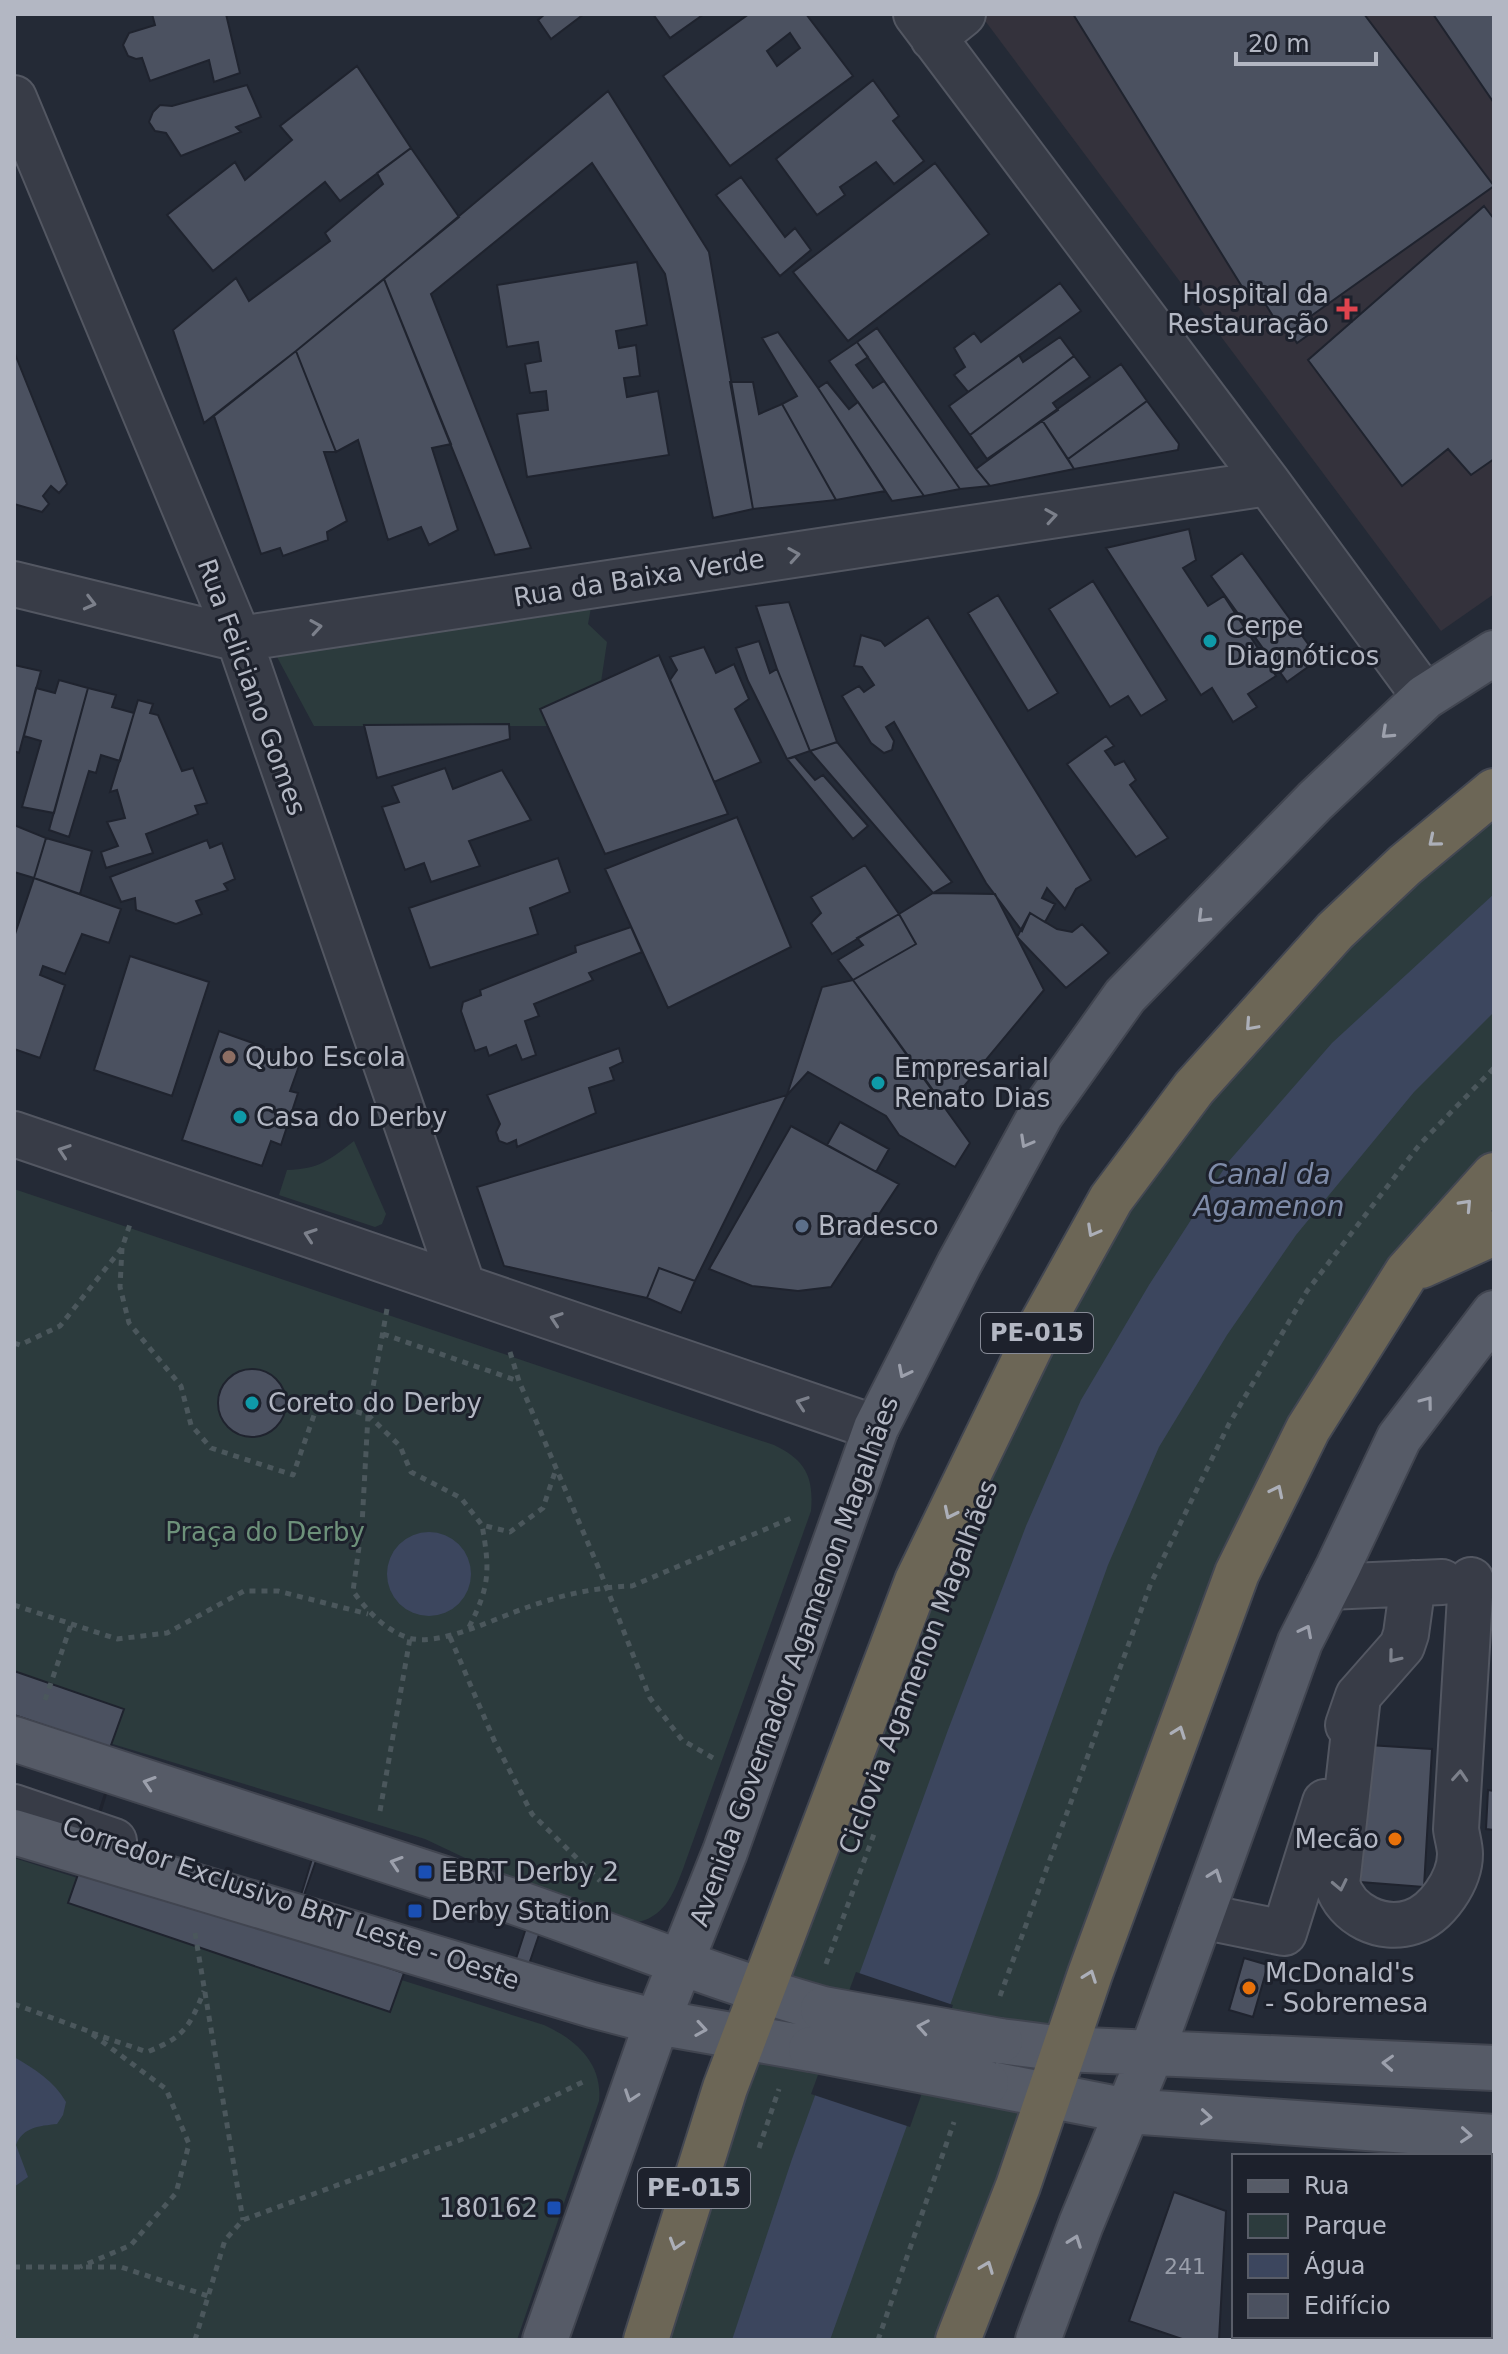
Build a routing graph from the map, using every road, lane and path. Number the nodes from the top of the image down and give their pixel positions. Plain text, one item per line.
1 (937, 22) edge
2 (14, 98) edge
3 (1268, 483) junction
4 (14, 584) edge
5 (239, 639) junction
6 (1494, 653) edge
7 (1425, 697) junction
8 (1494, 791) edge
9 (1494, 1068) edge
10 (14, 1134) edge
11 (1494, 1175) edge
12 (145, 1178) junction
13 (1494, 1233) edge
14 (122, 1248) junction
15 (396, 1264) junction
16 (1407, 1272) junction
17 (478, 1292) junction
18 (1494, 1313) edge
19 (383, 1334) junction
20 (16, 1345) edge
21 (519, 1381) junction
22 (368, 1415) junction
23 (876, 1428) junction
24 (556, 1469) junction
25 (803, 1511) dead end
26 (482, 1525) junction
27 (1483, 1579) edge
28 (1413, 1583) junction
29 (606, 1587) junction
30 (1328, 1587) junction
31 (14, 1605) edge
32 (369, 1615) junction
33 (71, 1625) junction
34 (469, 1628) junction
35 (450, 1637) junction
36 (410, 1638) junction
37 (1358, 1696) junction
38 (22, 1742) edge
39 (751, 1775) junction
40 (14, 1807) edge
41 (879, 1823) dead end
42 (14, 1832) edge
43 (372, 1855) junction
44 (601, 1883) dead end
45 (187, 1885) junction
46 (1201, 1916) junction
47 (681, 1963) junction
48 (204, 1989) junction
49 (761, 1992) junction
50 (569, 1999) junction
51 (14, 2004) edge
52 (820, 2008) junction
53 (999, 2021) junction
54 (657, 2022) junction
55 (88, 2031) junction
56 (744, 2037) junction
57 (1063, 2049) junction
58 (1151, 2054) junction
59 (1494, 2068) edge
60 (592, 2077) dead end
61 (781, 2082) dead end
62 (1049, 2096) junction
63 (1128, 2111) junction
64 (955, 2122) dead end
65 (1494, 2137) edge
66 (756, 2154) dead end
67 (243, 2220) junction
68 (14, 2267) edge
69 (80, 2267) junction
70 (208, 2296) junction
71 (195, 2340) edge
72 (545, 2340) edge
73 (646, 2340) edge
74 (878, 2340) edge
75 (958, 2340) edge
76 (1038, 2340) edge

1 - 3 street
2 - 5 street, Rua Feliciano Gomes
5 -> 3 street, Rua da Baixa Verde
3 - 7 street
4 -> 5 street, Rua da Baixa Verde
5 - 17 street, Rua Feliciano Gomes
6 - 7 main road, Avenida Governador Agamenon Magalhães
7 -> 23 main road, Avenida Governador Agamenon Magalhães
8 -> 49 highway, PE-015
9 - 53 path
12 -> 10 street
16 -> 11 highway
12 - 14 path
15 -> 12 street
13 - 16 highway
14 - 20 path
14 - 22 path
15 - 17 street
15 - 19 path
57 -> 16 highway
17 - 21 path
23 -> 17 street
30 -> 18 main road
19 - 21 path
19 - 22 path
21 - 24 path
22 - 26 path
22 - 32 path
23 - 39 main road, Avenida Governador Agamenon Magalhães
24 - 26 path
24 - 29 path
25 - 29 path
26 - 34 path
27 - 28 street
37 -> 27 street
28 - 30 street
28 -> 37 street
29 - 34 path
29 - 39 path
46 -> 30 main road
31 - 33 path
32 - 33 path
32 - 36 path
33 - 38 path
34 - 35 path
35 - 36 path
35 - 44 path
36 - 43 path
37 - 46 street
43 -> 38 main road
39 - 47 main road, Avenida Governador Agamenon Magalhães
40 - 50 street, Corredor Exclusivo BRT Leste - Oeste
41 - 52 path, Ciclovia Agamenon Magalhães
42 - 45 main road
47 -> 43 main road
45 - 48 path
45 - 50 main road
46 - 58 main road
47 - 49 main road
47 - 54 main road, Avenida Governador Agamenon Magalhães
48 - 55 path
48 - 67 path
49 - 52 main road
49 - 56 highway
50 - 54 main road
51 - 55 path
53 -> 52 main road, bridge
52 - 56 main road
52 - 62 main road, bridge
53 - 57 main road
54 -> 56 main road
54 -> 72 main road, Avenida Governador Agamenon Magalhães
55 - 69 path
56 -> 73 highway, PE-015
57 - 58 main road
57 - 62 highway
59 -> 58 main road
58 - 63 main road
60 - 67 path
61 - 66 path
62 - 63 main road
75 -> 62 highway
63 -> 65 main road
76 -> 63 main road
64 - 74 path
67 - 70 path
68 - 69 path
69 - 70 path
70 - 71 path

